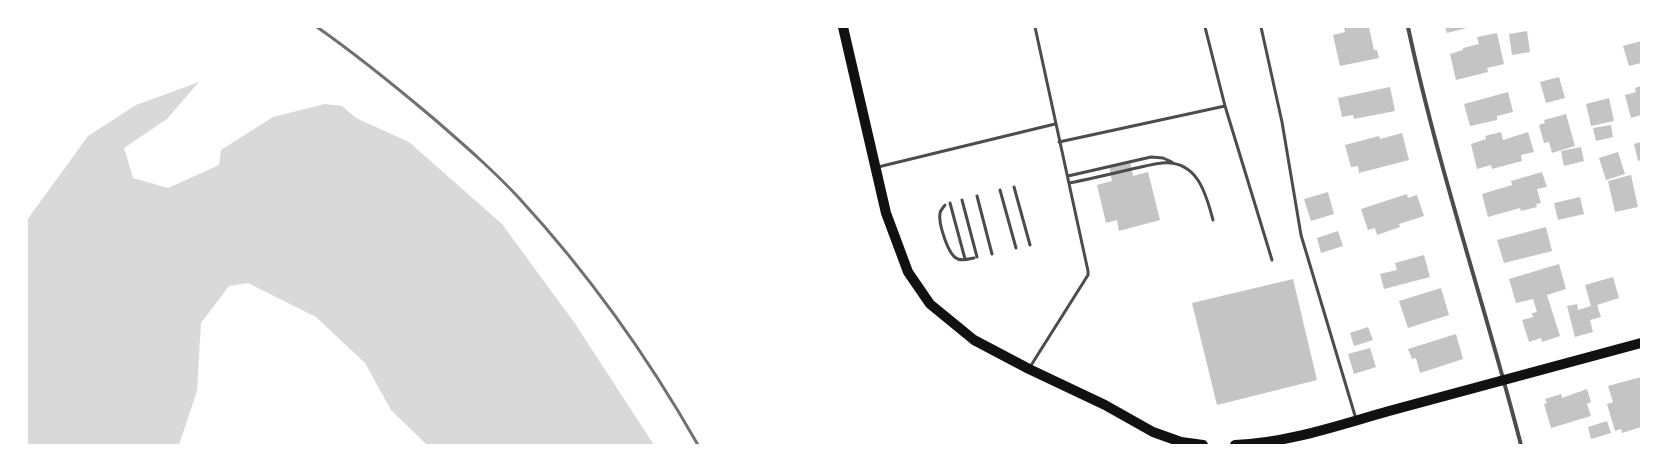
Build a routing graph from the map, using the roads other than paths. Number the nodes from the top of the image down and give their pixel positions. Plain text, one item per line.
1 (843, 27) edge
2 (1035, 27) edge
3 (1205, 27) edge
4 (1261, 27) edge
5 (1408, 27) edge
6 (1226, 106) junction
7 (1055, 124) junction
8 (1060, 142) junction
9 (1175, 164) junction
10 (875, 167) junction
11 (1068, 176) junction
12 (1069, 184) junction
13 (1014, 187) dead end
14 (1000, 190) dead end
15 (977, 196) dead end
16 (962, 200) dead end
17 (950, 203) dead end
18 (945, 205) dead end
19 (1213, 220) dead end
20 (1030, 245) dead end
21 (1016, 248) dead end
22 (992, 254) dead end
23 (966, 259) junction
24 (1272, 260) dead end
25 (1641, 343) edge
26 (1029, 369) junction
27 (1504, 381) junction
28 (1356, 421) junction
29 (1181, 443) edge
30 (1203, 445) edge
31 (1235, 445) edge
32 (1520, 445) edge

1 - 10 main road
2 - 7 lane
3 - 6 lane
4 - 28 lane
5 - 27 street
6 - 8 lane
6 - 24 lane
7 - 8 lane
7 - 10 lane
8 - 11 lane
9 - 11 lane
9 - 12 lane
9 - 19 lane
10 - 26 main road
11 - 12 lane
12 - 26 lane
13 - 20 lane
14 - 21 lane
15 - 22 lane
16 - 23 lane
17 - 23 lane
18 - 23 lane
25 - 27 main road
26 - 29 main road
27 - 28 main road
27 - 32 street
28 - 31 main road
29 - 30 main road

